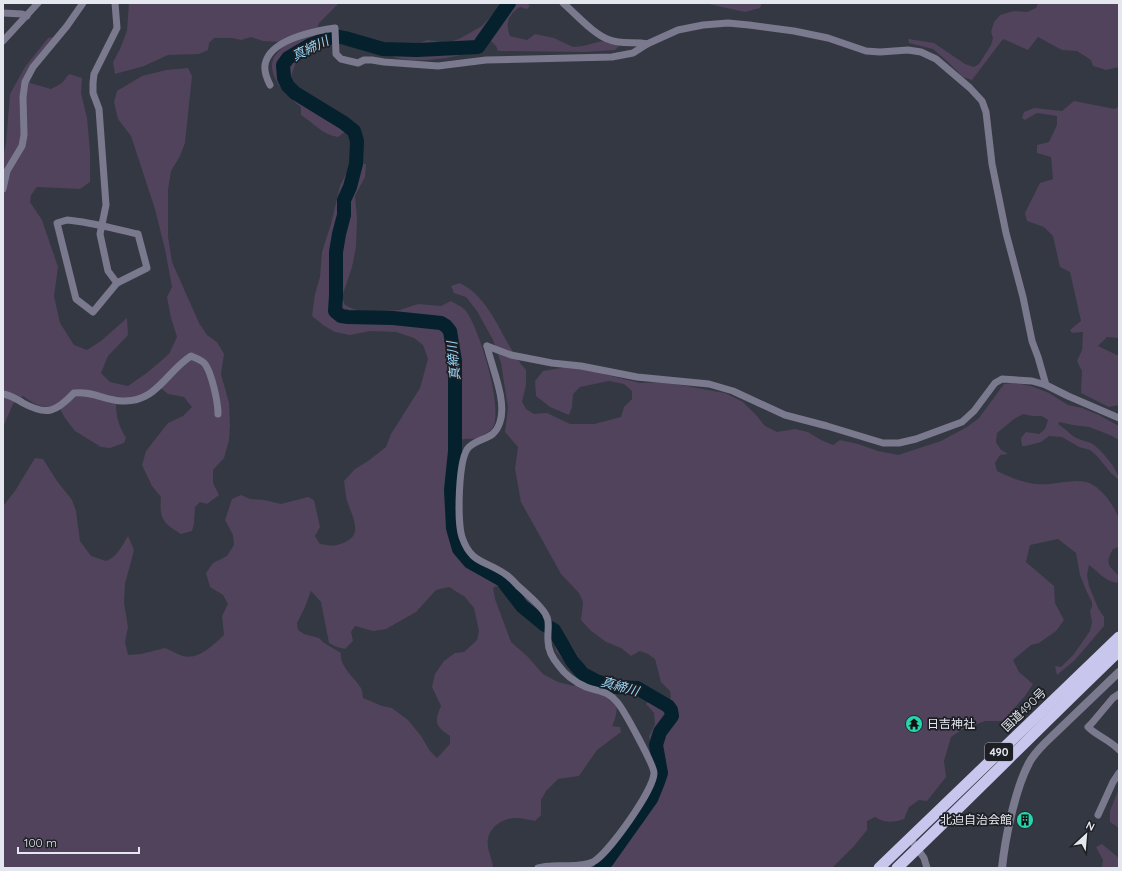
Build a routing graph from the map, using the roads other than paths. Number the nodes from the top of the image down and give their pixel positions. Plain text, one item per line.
1 (38, 3) edge
2 (82, 3) edge
3 (115, 3) edge
4 (563, 3) edge
5 (3, 13) edge
6 (27, 16) junction
7 (3, 41) edge
8 (647, 44) junction
9 (270, 85) dead end
10 (3, 189) edge
11 (101, 227) junction
12 (117, 283) junction
13 (1046, 384) junction
14 (3, 394) edge
15 (218, 414) dead end
16 (1119, 418) edge
17 (1119, 637) edge
18 (1119, 651) edge
19 (1119, 672) edge
20 (1119, 694) edge
21 (1119, 750) edge
22 (1119, 773) edge
23 (1098, 815) dead end
24 (910, 838) junction
25 (918, 848) junction
26 (538, 868) edge
27 (879, 868) edge
28 (897, 868) edge
29 (927, 868) edge
30 (1002, 868) edge

1 - 6 street
2 - 10 street
3 - 11 street
4 - 8 street
5 - 6 street
6 - 7 street
8 - 9 street
8 - 13 street
11 - 12 street
11 - 12 street
11 - 12 street
13 - 16 street
13 - 26 street
14 - 15 street
17 - 24 highway, 国道490号 / 490
18 - 25 highway, 国道490号 / 490
19 - 30 street
20 - 21 street
22 - 23 street
24 - 25 street
24 - 27 highway, 国道490号 / 490
25 - 28 highway, 国道490号 / 490
25 - 29 street

